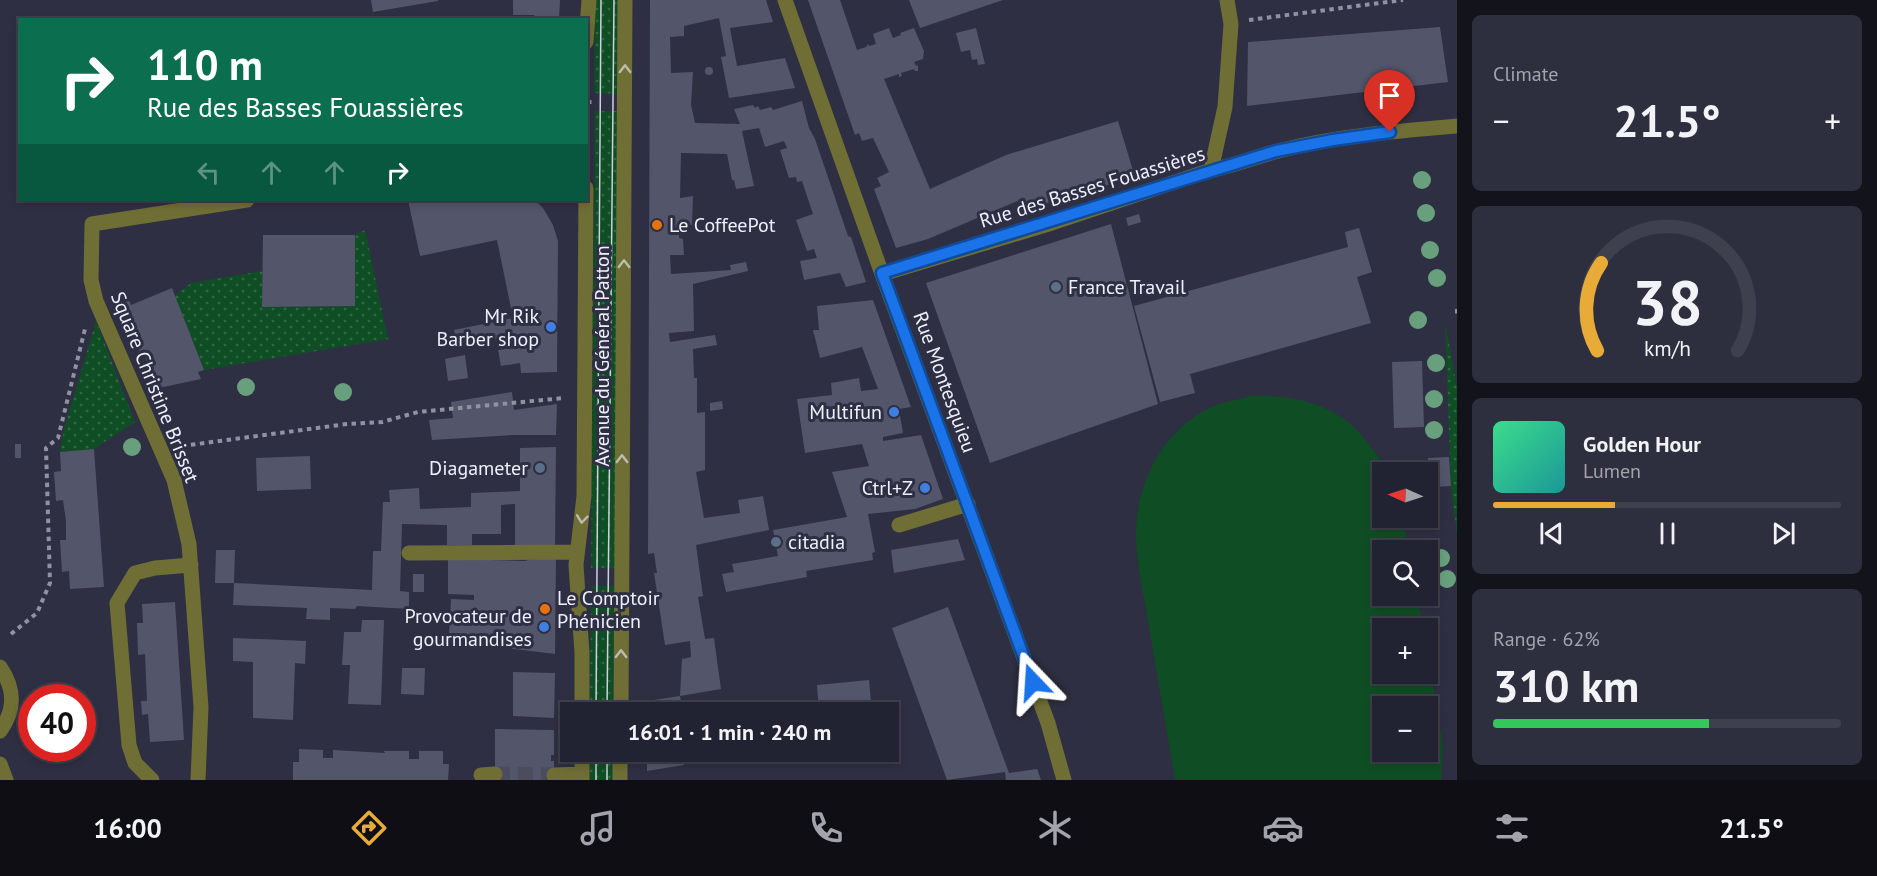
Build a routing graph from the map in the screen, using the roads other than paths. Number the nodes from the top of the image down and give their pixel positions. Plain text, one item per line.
1 (589, 0) edge
2 (625, 0) edge
3 (785, 0) edge
4 (1227, 0) edge
5 (588, 18) edge
6 (1457, 126) edge
7 (1210, 170) junction
8 (241, 201) edge
9 (586, 201) edge
10 (882, 273) junction
11 (968, 504) junction
12 (899, 525) dead end
13 (577, 552) junction
14 (409, 553) dead end
15 (190, 565) junction
16 (0, 667) edge
17 (582, 702) edge
18 (621, 702) edge
19 (0, 731) edge
20 (620, 762) edge
21 (0, 764) edge
22 (554, 775) dead end
23 (582, 777) edge
24 (6, 780) edge
25 (152, 780) edge
26 (198, 780) edge
27 (620, 780) edge
28 (1065, 780) edge

1 - 5 street
18 -> 2 street, Avenue du Général Patton
3 - 10 street, Rue Montesquieu
4 - 7 street
6 - 7 street, Rue des Basses Fouassières
7 - 10 street, Rue des Basses Fouassières
8 - 15 street, Square Christine Brisset
9 -> 13 street, Avenue du Général Patton
10 - 11 street, Rue Montesquieu
11 - 12 street
11 - 28 street, Rue Montesquieu
13 - 14 street
13 - 17 street, Avenue du Général Patton
15 - 25 street
15 - 26 street, Square Christine Brisset
16 - 19 street
20 - 27 street
21 - 24 street
22 - 23 street

